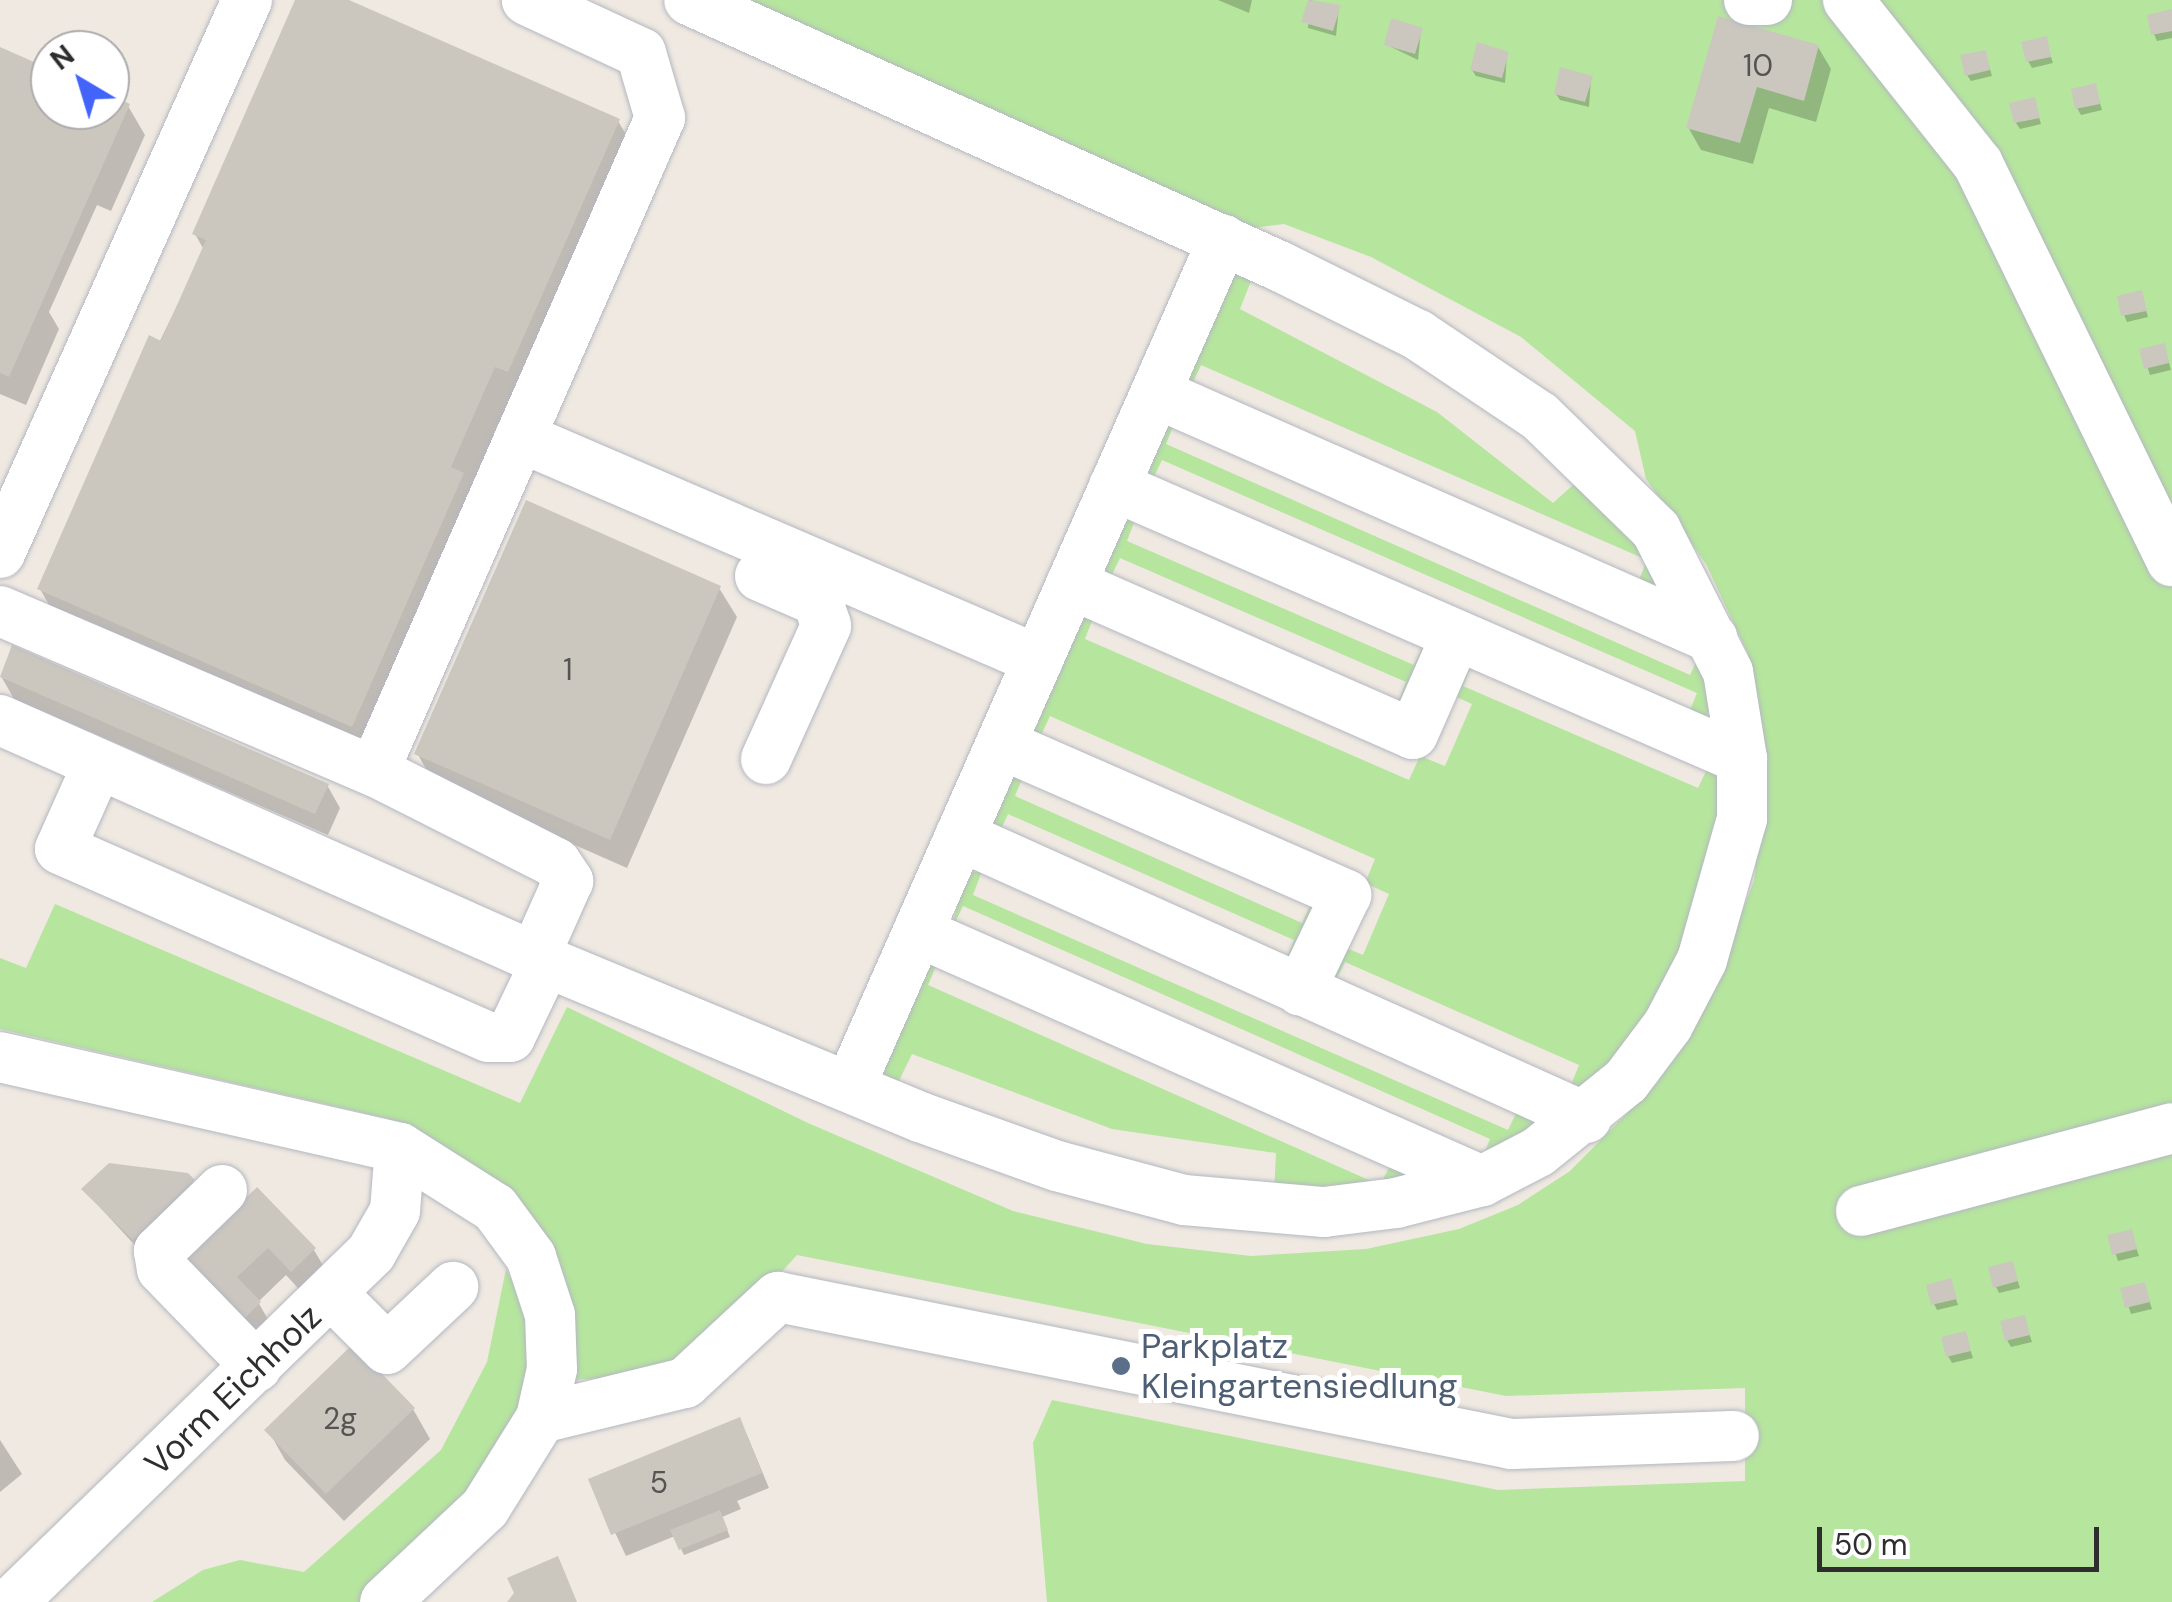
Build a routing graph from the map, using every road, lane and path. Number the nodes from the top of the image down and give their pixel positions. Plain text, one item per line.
1 (247, 0) edge
2 (527, 0) edge
3 (689, 0) edge
4 (1749, 0) edge
5 (1767, 0) edge
6 (1848, 0) edge
7 (1222, 240) junction
8 (1156, 393) junction
9 (514, 452) junction
10 (2151, 464) edge
11 (1114, 486) junction
12 (0, 553) edge
13 (2172, 561) edge
14 (1071, 584) junction
15 (0, 611) edge
16 (1456, 636) junction
17 (1712, 638) junction
18 (1038, 660) junction
19 (0, 720) edge
20 (1000, 744) junction
21 (766, 759) dead end
22 (1742, 759) junction
23 (98, 764) junction
24 (374, 772) junction
25 (960, 836) junction
26 (918, 932) junction
27 (540, 958) junction
28 (1300, 991) junction
29 (10, 1070) edge
30 (850, 1086) junction
31 (1587, 1118) junction
32 (2172, 1128) edge
33 (400, 1148) junction
34 (1482, 1181) junction
35 (222, 1190) dead end
36 (1862, 1211) dead end
37 (452, 1288) dead end
38 (333, 1295) junction
39 (257, 1367) junction
40 (541, 1418) junction
41 (1734, 1436) dead end
42 (12, 1602) edge
43 (385, 1602) edge

1 - 12 street
2 - 9 street
3 - 7 street
4 - 5 street
6 - 10 street
7 - 8 street
7 - 17 street
8 - 11 street
8 - 17 street
9 - 18 street
9 - 21 street
9 - 24 street
10 - 13 street
11 - 14 street
11 - 16 street
14 - 16 street
14 - 18 street
15 - 24 street
16 - 22 street
17 - 22 street
18 - 20 street
19 - 23 street
20 - 25 street
20 - 28 street
22 - 31 street
23 - 27 street
23 - 27 street
24 - 27 street
25 - 26 street
25 - 28 street
26 - 30 street
26 - 34 street
27 - 30 street
28 - 31 street
29 - 33 street
30 - 34 street
31 - 34 street
32 - 36 street
33 - 38 street, Vorm Eichholz
33 - 40 street
35 - 39 street
37 - 38 street
38 - 39 street, Vorm Eichholz
39 - 42 street, Vorm Eichholz
40 - 41 street
40 - 43 street

